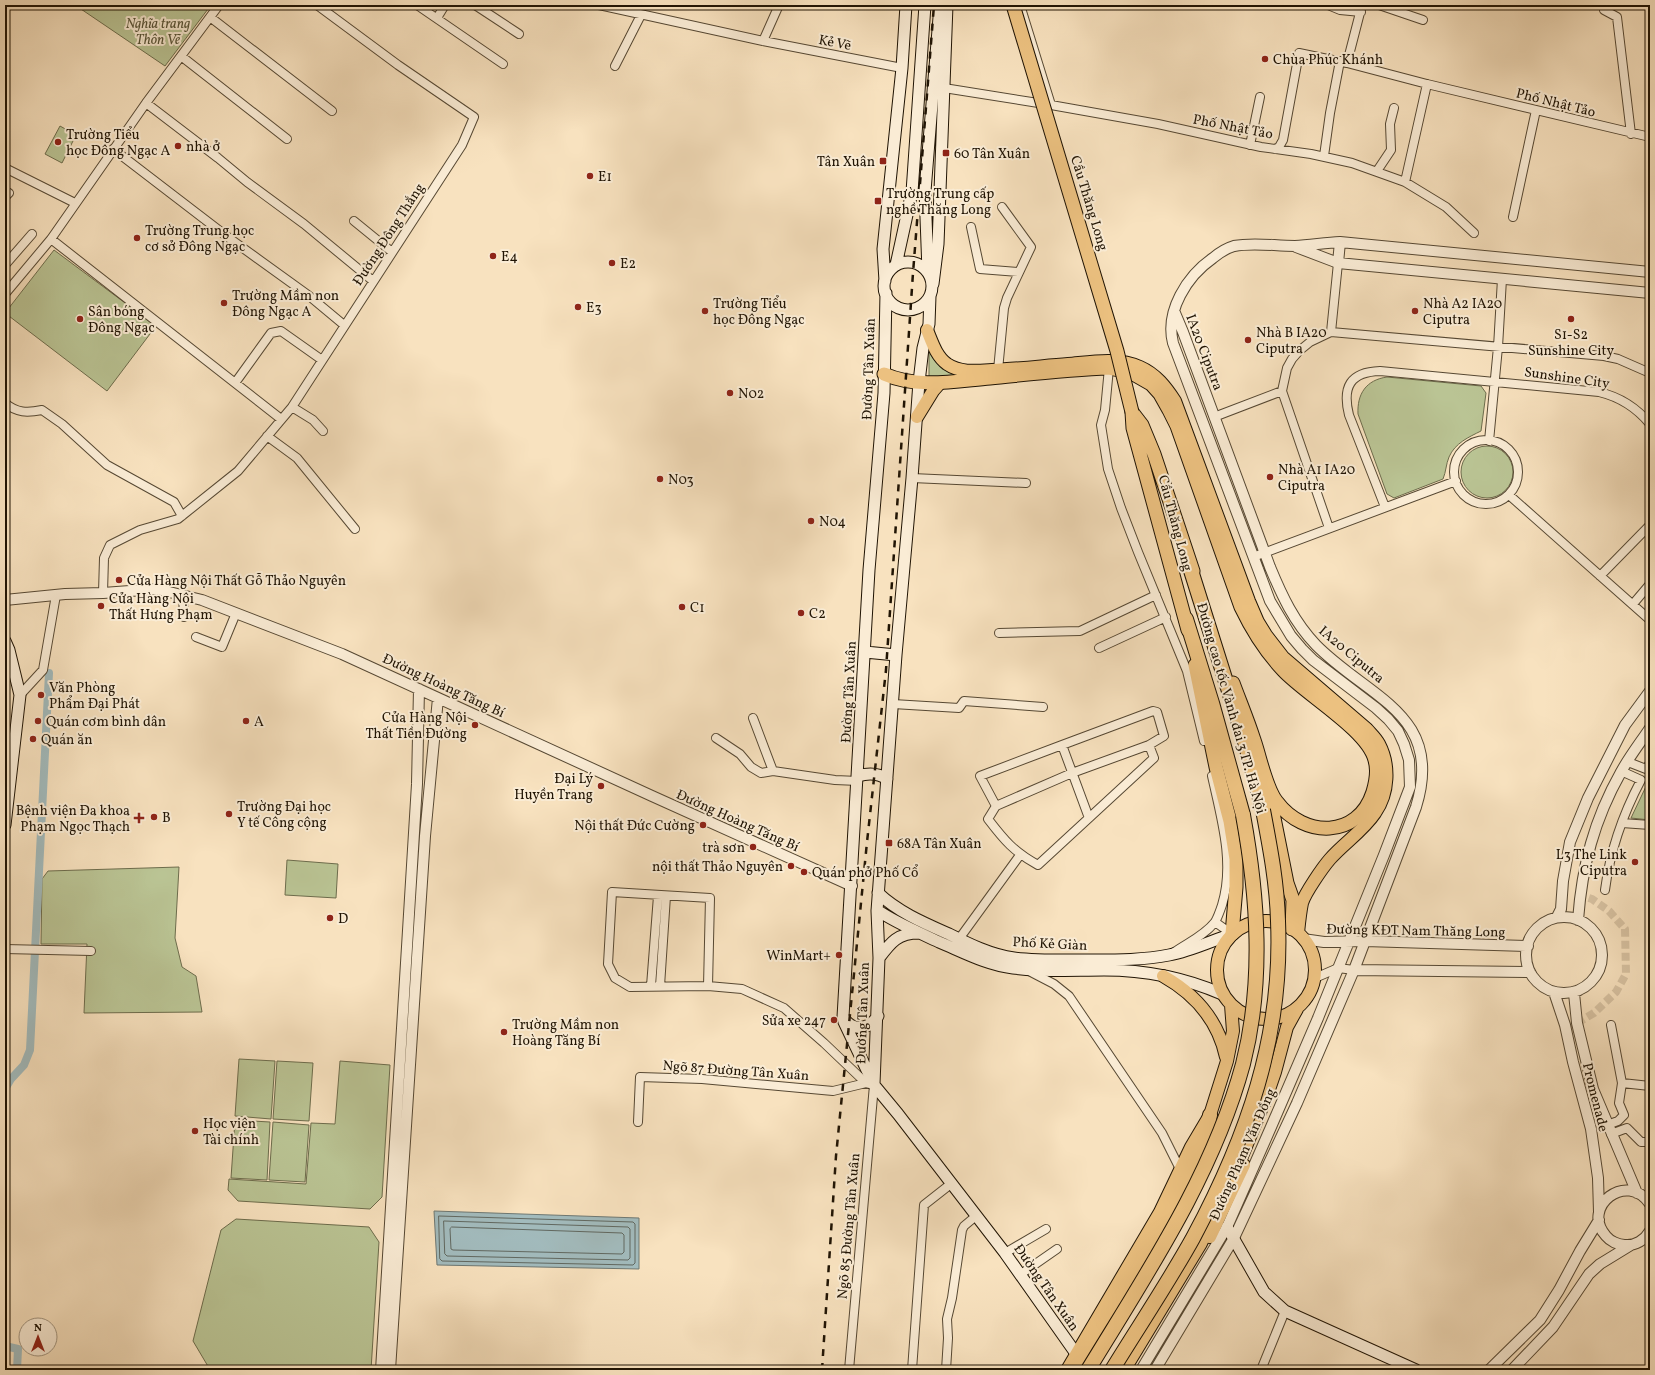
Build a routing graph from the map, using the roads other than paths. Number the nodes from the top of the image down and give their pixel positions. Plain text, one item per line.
1 (219, 5) edge
2 (316, 5) edge
3 (418, 5) edge
4 (445, 5) edge
5 (475, 5) edge
6 (599, 5) edge
7 (779, 5) edge
8 (906, 5) edge
9 (925, 5) edge
10 (940, 5) edge
11 (947, 5) edge
12 (1014, 5) edge
13 (1020, 5) edge
14 (1328, 5) edge
15 (1379, 5) edge
16 (1361, 9) edge
17 (1604, 10) dead end
18 (641, 15) junction
19 (210, 17) junction
20 (437, 18) junction
21 (1423, 20) dead end
22 (519, 34) dead end
23 (763, 41) junction
24 (180, 56) junction
25 (1344, 62) junction
26 (503, 64) dead end
27 (615, 66) dead end
28 (902, 68) junction
29 (1427, 84) junction
30 (944, 88) junction
31 (1260, 97) dead end
32 (146, 103) junction
33 (1051, 105) junction
34 (1394, 108) dead end
35 (1536, 110) junction
36 (332, 111) dead end
37 (1631, 134) junction
38 (1650, 137) edge
39 (287, 139) dead end
40 (1250, 145) junction
41 (1275, 148) junction
42 (113, 149) junction
43 (1324, 156) junction
44 (5, 168) edge
45 (1378, 171) junction
46 (1405, 182) junction
47 (5, 190) edge
48 (5, 197) edge
49 (75, 202) junction
50 (1002, 207) dead end
51 (1513, 217) dead end
52 (354, 221) dead end
53 (971, 227) dead end
54 (1474, 233) dead end
55 (32, 234) dead end
56 (51, 239) junction
57 (1340, 242) junction
58 (1294, 246) junction
59 (392, 252) junction
60 (1338, 263) junction
61 (5, 265) edge
62 (896, 265) junction
63 (928, 271) junction
64 (1019, 272) junction
65 (1650, 272) edge
66 (1502, 279) junction
67 (373, 281) junction
68 (885, 281) junction
69 (932, 284) junction
70 (886, 293) junction
71 (1650, 293) edge
72 (5, 294) edge
73 (930, 296) junction
74 (1174, 313) junction
75 (344, 325) junction
76 (927, 330) junction
77 (1331, 332) junction
78 (1498, 347) junction
79 (322, 360) junction
80 (1109, 368) junction
81 (998, 370) junction
82 (1650, 373) edge
83 (884, 374) junction
84 (1495, 381) junction
85 (919, 382) junction
86 (235, 383) junction
87 (940, 383) junction
88 (1282, 391) junction
89 (8, 405) edge
90 (292, 407) junction
91 (1132, 412) junction
92 (917, 417) junction
93 (1214, 417) junction
94 (281, 419) junction
95 (1650, 424) edge
96 (323, 431) dead end
97 (267, 436) junction
98 (1489, 441) junction
99 (912, 478) junction
100 (1456, 481) junction
101 (1026, 483) dead end
102 (1509, 495) junction
103 (1386, 507) junction
104 (182, 516) junction
105 (1650, 525) edge
106 (1329, 528) junction
107 (355, 529) dead end
108 (1265, 552) junction
109 (1253, 557) junction
110 (1188, 560) junction
111 (1600, 576) junction
112 (1650, 584) edge
113 (103, 593) junction
114 (56, 595) junction
115 (182, 595) junction
116 (1156, 595) junction
117 (5, 600) edge
118 (1633, 604) junction
119 (236, 614) junction
120 (184, 617) dead end
121 (1166, 617) junction
122 (1186, 619) junction
123 (1650, 620) edge
124 (999, 634) dead end
125 (196, 637) dead end
126 (5, 641) edge
127 (1099, 648) dead end
128 (865, 652) junction
129 (896, 654) junction
130 (419, 689) junction
131 (1650, 691) edge
132 (20, 695) junction
133 (438, 698) junction
134 (892, 704) junction
135 (1043, 707) dead end
136 (753, 718) dead end
137 (1650, 728) edge
138 (716, 738) dead end
139 (1062, 745) junction
140 (1149, 745) junction
141 (1628, 762) junction
142 (1650, 763) edge
143 (773, 771) junction
144 (1621, 771) junction
145 (1072, 773) junction
146 (1265, 773) junction
147 (858, 778) junction
148 (886, 779) junction
149 (996, 806) junction
150 (1090, 818) junction
151 (1622, 823) junction
152 (5, 825) edge
153 (1650, 825) edge
154 (1020, 855) junction
155 (852, 886) junction
156 (1605, 890) dead end
157 (878, 893) junction
158 (658, 896) junction
159 (666, 896) junction
160 (877, 910) junction
161 (1557, 917) junction
162 (1578, 920) junction
163 (1215, 922) junction
164 (919, 933) junction
165 (1232, 934) junction
166 (1298, 934) junction
167 (959, 939) junction
168 (1350, 941) junction
169 (1365, 941) junction
170 (1528, 946) junction
171 (5, 949) edge
172 (91, 951) dead end
173 (1169, 955) junction
174 (879, 958) junction
175 (1052, 965) junction
176 (1338, 968) junction
177 (1028, 970) junction
178 (1354, 970) junction
179 (1530, 972) junction
180 (1163, 976) junction
181 (1315, 978) junction
182 (651, 986) junction
183 (660, 986) junction
184 (708, 986) junction
185 (1579, 990) junction
186 (1554, 992) junction
187 (1222, 994) junction
188 (1231, 1005) junction
189 (1297, 1009) junction
190 (878, 1016) junction
191 (843, 1017) junction
192 (1611, 1025) dead end
193 (1227, 1061) junction
194 (1622, 1083) junction
195 (870, 1084) junction
196 (1650, 1086) edge
197 (1266, 1095) junction
198 (1210, 1115) junction
199 (638, 1122) dead end
200 (1609, 1129) junction
201 (1650, 1142) edge
202 (1180, 1169) junction
203 (952, 1183) junction
204 (1637, 1192) junction
205 (1649, 1202) edge
206 (976, 1216) junction
207 (1599, 1216) junction
208 (1227, 1226) junction
209 (1046, 1229) dead end
210 (1650, 1231) edge
211 (1234, 1238) junction
212 (1647, 1240) edge
213 (1631, 1245) junction
214 (1057, 1249) dead end
215 (1005, 1253) junction
216 (1021, 1274) junction
217 (1285, 1311) junction
218 (1077, 1354) junction
219 (381, 1370) edge
220 (390, 1370) edge
221 (849, 1370) edge
222 (912, 1370) edge
223 (946, 1370) edge
224 (1067, 1370) edge
225 (1078, 1370) edge
226 (1082, 1370) edge
227 (1088, 1370) edge
228 (1112, 1370) edge
229 (1116, 1370) edge
230 (1123, 1370) edge
231 (1130, 1370) edge
232 (1142, 1370) edge
233 (1155, 1370) edge
234 (1261, 1370) edge
235 (1416, 1370) edge
236 (1490, 1370) edge
237 (1512, 1370) edge

1 - 19 street
2 - 59 street, Đường Đông Thắng
3 - 20 street
4 - 20 street
5 - 22 street
6 - 18 street, Kẻ Vẽ
7 - 23 street
8 - 28 main road
9 - 62 main road
10 - 63 main road
11 - 30 main road
12 - 91 highway, Cầu Thăng Long, bridge
13 - 33 street
14 - 16 street
15 - 21 street
16 - 25 street
17 - 37 street
18 - 23 street, Kẻ Vẽ
18 - 27 street
19 - 24 street
19 - 36 street
20 - 26 street
23 - 28 street, Kẻ Vẽ
24 - 32 street
24 - 39 street
25 - 29 street, Phố Nhật Tảo
25 - 41 street, Phố Nhật Tảo
25 - 43 street
28 - 68 main road
29 - 35 street, Phố Nhật Tảo
29 - 46 street
30 - 33 street, Phố Nhật Tảo
30 - 69 main road
31 - 40 street
32 - 42 street
32 - 67 street
33 - 40 street, Phố Nhật Tảo
34 - 45 street
35 - 37 street, Phố Nhật Tảo
35 - 51 street
37 - 38 street, Phố Nhật Tảo
40 - 41 street, Phố Nhật Tảo
41 - 43 street
42 - 49 street
42 - 75 street
43 - 45 street
44 - 49 street
45 - 46 street
46 - 54 street
47 - 48 street
49 - 56 street
50 - 64 street
52 - 59 street
53 - 64 street
55 - 61 street
56 - 72 street
56 - 86 street
57 - 58 street
57 - 60 street
57 - 65 street
58 - 60 street
58 - 74 street
59 - 67 street, Đường Đông Thắng
60 - 66 street
60 - 77 street
62 - 63 main road
62 - 68 main road
63 - 69 main road
64 - 81 street
66 - 71 street
66 - 78 street
67 - 75 street, Đường Đông Thắng
68 - 70 main road
69 - 73 main road
70 - 73 main road
70 - 83 main road, Đường Tân Xuân
73 - 76 main road, Đường Tân Xuân
74 - 93 street, IA20 Ciputra
74 - 109 street, IA20 Ciputra
75 - 79 street, Đường Đông Thắng
76 - 81 main road
76 - 85 main road, Đường Tân Xuân
77 - 78 street
77 - 88 street
78 - 82 street
78 - 84 street
79 - 86 street
79 - 90 street, Đường Đông Thắng
80 - 87 highway
80 - 116 street
80 - 146 highway
81 - 166 main road
83 - 85 highway
83 - 128 main road, Đường Tân Xuân
84 - 95 street, Sunshine City
84 - 98 street
84 - 103 street, Sunshine City
85 - 87 highway
85 - 92 main road, Đường Tân Xuân
86 - 94 street
87 - 92 main road
88 - 93 street
88 - 106 street
89 - 104 street
90 - 94 street, Đường Đông Thắng
90 - 96 street
91 - 110 highway, Cầu Thăng Long
91 - 122 highway, Cầu Thăng Long
92 - 99 main road, Đường Tân Xuân
93 - 108 street, IA20 Ciputra
94 - 97 street, Đường Đông Thắng
97 - 104 street, Đường Đông Thắng
97 - 107 street
98 - 100 street
98 - 102 street
99 - 101 street
99 - 129 main road, Đường Tân Xuân
100 - 102 street
100 - 103 street
102 - 111 street
103 - 106 street
104 - 113 street, Đường Đông Thắng
105 - 111 street
106 - 108 street
108 - 109 street
108 - 169 street, IA20 Ciputra
109 - 168 street, IA20 Ciputra
110 - 146 highway, Cầu Thăng Long
110 - 228 highway, Đường cao tốc Vành đai 3 TP. Hà Nội, bridge
111 - 118 street
112 - 118 street
113 - 114 street, Đường Hoàng Tăng Bí
113 - 115 street, Đường Hoàng Tăng Bí
114 - 117 street, Đường Hoàng Tăng Bí
114 - 132 street
115 - 119 street, Đường Hoàng Tăng Bí
115 - 120 street
116 - 121 street
116 - 124 street
118 - 123 street
119 - 125 street
119 - 130 street, Đường Hoàng Tăng Bí
121 - 127 street
121 - 163 street
122 - 165 highway, Cầu Thăng Long
122 - 227 highway, Đường cao tốc Vành đai 3 TP. Hà Nội, bridge
126 - 132 main road
128 - 129 main road
128 - 147 main road, Đường Tân Xuân
129 - 134 main road, Đường Tân Xuân
130 - 133 street, Đường Hoàng Tăng Bí
130 - 219 street
131 - 161 street
132 - 152 main road
133 - 155 street, Đường Hoàng Tăng Bí
133 - 220 street
134 - 135 street
134 - 148 main road, Đường Tân Xuân
136 - 143 street
137 - 141 street
138 - 143 street
139 - 140 street
139 - 145 street
139 - 149 street
140 - 145 street
140 - 150 street
141 - 142 street
141 - 144 street
143 - 147 street
144 - 151 street
144 - 162 street
145 - 149 street
145 - 150 street
146 - 166 highway
147 - 148 main road
147 - 155 main road, Đường Tân Xuân
148 - 157 main road, Đường Tân Xuân
149 - 154 street
150 - 154 street
151 - 153 street
151 - 156 street
154 - 167 street
155 - 191 main road, Đường Tân Xuân
157 - 160 main road, Đường Tân Xuân
157 - 167 main road, Phố Kẻ Giàn
158 - 159 street
158 - 182 street
158 - 182 street
159 - 183 street
159 - 184 street
160 - 164 main road, Phố Kẻ Giàn
160 - 174 main road, Đường Tân Xuân
161 - 162 street
161 - 170 street
162 - 185 street
163 - 165 street
163 - 173 street
164 - 174 main road
164 - 177 main road, Phố Kẻ Giàn
165 - 166 main road
165 - 173 main road, Phố Kẻ Giàn
165 - 187 main road
166 - 168 street, Đường KĐT Nam Thăng Long
166 - 181 main road
167 - 175 main road, Phố Kẻ Giàn
168 - 169 street, Đường KĐT Nam Thăng Long
168 - 176 street, Đường Phạm Văn Đồng
169 - 170 street, Đường KĐT Nam Thăng Long
169 - 178 street, IA20 Ciputra
170 - 179 street
171 - 172 street
173 - 175 main road, Phố Kẻ Giàn
174 - 190 main road, Đường Tân Xuân
175 - 177 main road, Phố Kẻ Giàn
175 - 180 main road, Phố Kẻ Giàn
176 - 178 street
176 - 181 street
176 - 208 street, Đường Phạm Văn Đồng
177 - 202 street
178 - 179 street
178 - 211 street, Đường Phạm Văn Đồng
179 - 186 street
180 - 187 main road, Phố Kẻ Giàn
180 - 193 main road
181 - 189 main road
182 - 183 street
183 - 184 street
184 - 195 street
185 - 186 street
185 - 200 street
186 - 207 street, Promenade
187 - 188 main road
188 - 189 main road
188 - 193 main road
189 - 197 main road, Đường Phạm Văn Đồng
190 - 191 main road
190 - 195 main road, Đường Tân Xuân
191 - 195 main road, Đường Tân Xuân
192 - 194 street
193 - 198 main road
194 - 196 street
194 - 200 street
195 - 199 street, Ngõ 87 Đường Tân Xuân
195 - 203 main road, Đường Tân Xuân
195 - 221 street, Ngõ 85 Đường Tân Xuân
197 - 229 main road, Đường Phạm Văn Đồng
197 - 230 highway
197 - 231 main road, Đường Phạm Văn Đồng
198 - 202 main road
198 - 225 highway
198 - 226 main road
200 - 201 street
200 - 204 street
202 - 218 main road
203 - 206 main road, Đường Tân Xuân
203 - 222 street
204 - 205 street
204 - 207 street
206 - 215 main road, Đường Tân Xuân
206 - 223 street
207 - 213 street
207 - 236 street
208 - 211 main road
208 - 232 street, Đường Phạm Văn Đồng
209 - 215 street
210 - 212 street
211 - 217 main road
211 - 233 street, Đường Phạm Văn Đồng
212 - 213 street
213 - 237 street
214 - 216 street
215 - 216 main road, Đường Tân Xuân
216 - 218 main road, Đường Tân Xuân
217 - 234 street
217 - 235 main road
218 - 224 main road

